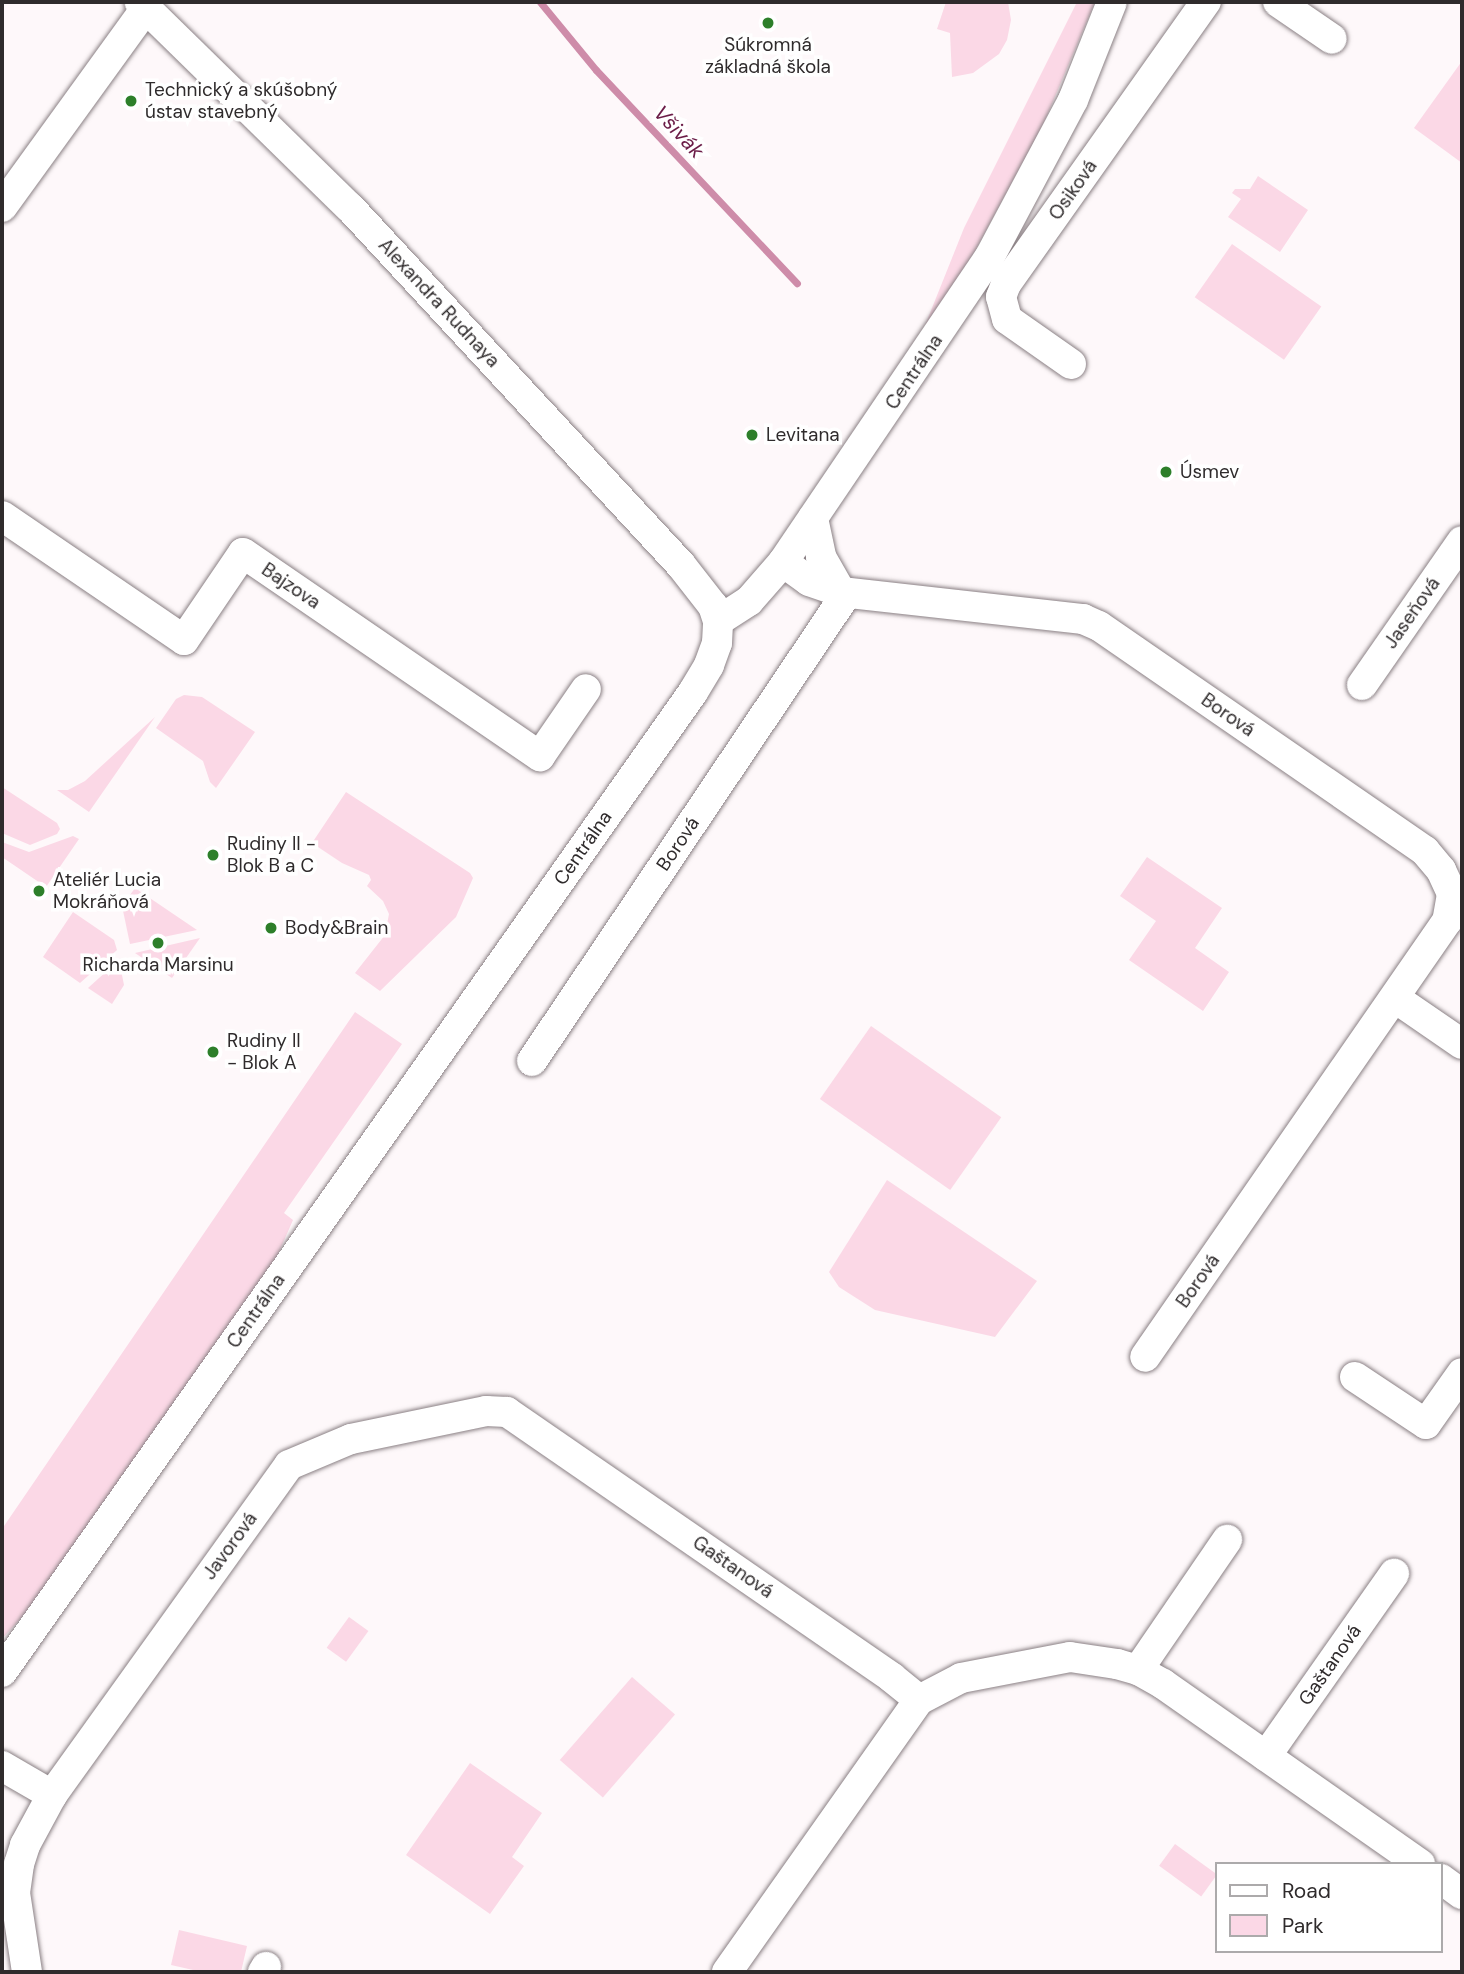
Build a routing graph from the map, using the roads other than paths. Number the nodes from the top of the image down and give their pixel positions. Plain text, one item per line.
1 (1112, 2) edge
2 (1206, 2) edge
3 (1278, 2) edge
4 (143, 5) edge
5 (1332, 39) dead end
6 (2, 207) edge
7 (1071, 364) dead end
8 (2, 516) edge
9 (813, 518) junction
10 (1462, 541) edge
11 (783, 562) junction
12 (844, 592) junction
13 (718, 621) junction
14 (1362, 685) dead end
15 (586, 689) dead end
16 (1395, 998) junction
17 (1462, 1044) edge
18 (532, 1061) dead end
19 (1145, 1357) dead end
20 (1462, 1373) edge
21 (1355, 1377) dead end
22 (486, 1411) joint
23 (1227, 1540) dead end
24 (1394, 1574) dead end
25 (1138, 1670) junction
26 (2, 1672) edge
27 (919, 1700) junction
28 (1266, 1756) junction
29 (2, 1766) edge
30 (52, 1795) junction
31 (1417, 1862) edge
32 (1443, 1880) edge
33 (1462, 1894) edge
34 (27, 1972) edge
35 (727, 1972) edge

1 - 9 street, Centrálna
2 - 7 street, Osiková
3 - 5 street
4 - 6 street
4 - 13 street, Alexandra Rudnaya
8 - 15 street, Bajzova
9 - 11 street, Centrálna
9 - 12 street
10 - 14 street, Jaseňová
11 - 12 street, Borová
11 - 13 street, Centrálna
12 - 16 street, Borová
12 - 18 street, Borová
13 - 26 street, Centrálna
16 - 17 street
16 - 19 street, Borová
20 - 21 street
22 - 27 street, Gaštanová
22 - 30 street, Javorová
23 - 25 street
24 - 28 street, Gaštanová
25 - 27 street
25 - 28 street
27 - 35 street
28 - 31 street
29 - 30 street
30 - 34 street, Javorová
32 - 33 street

